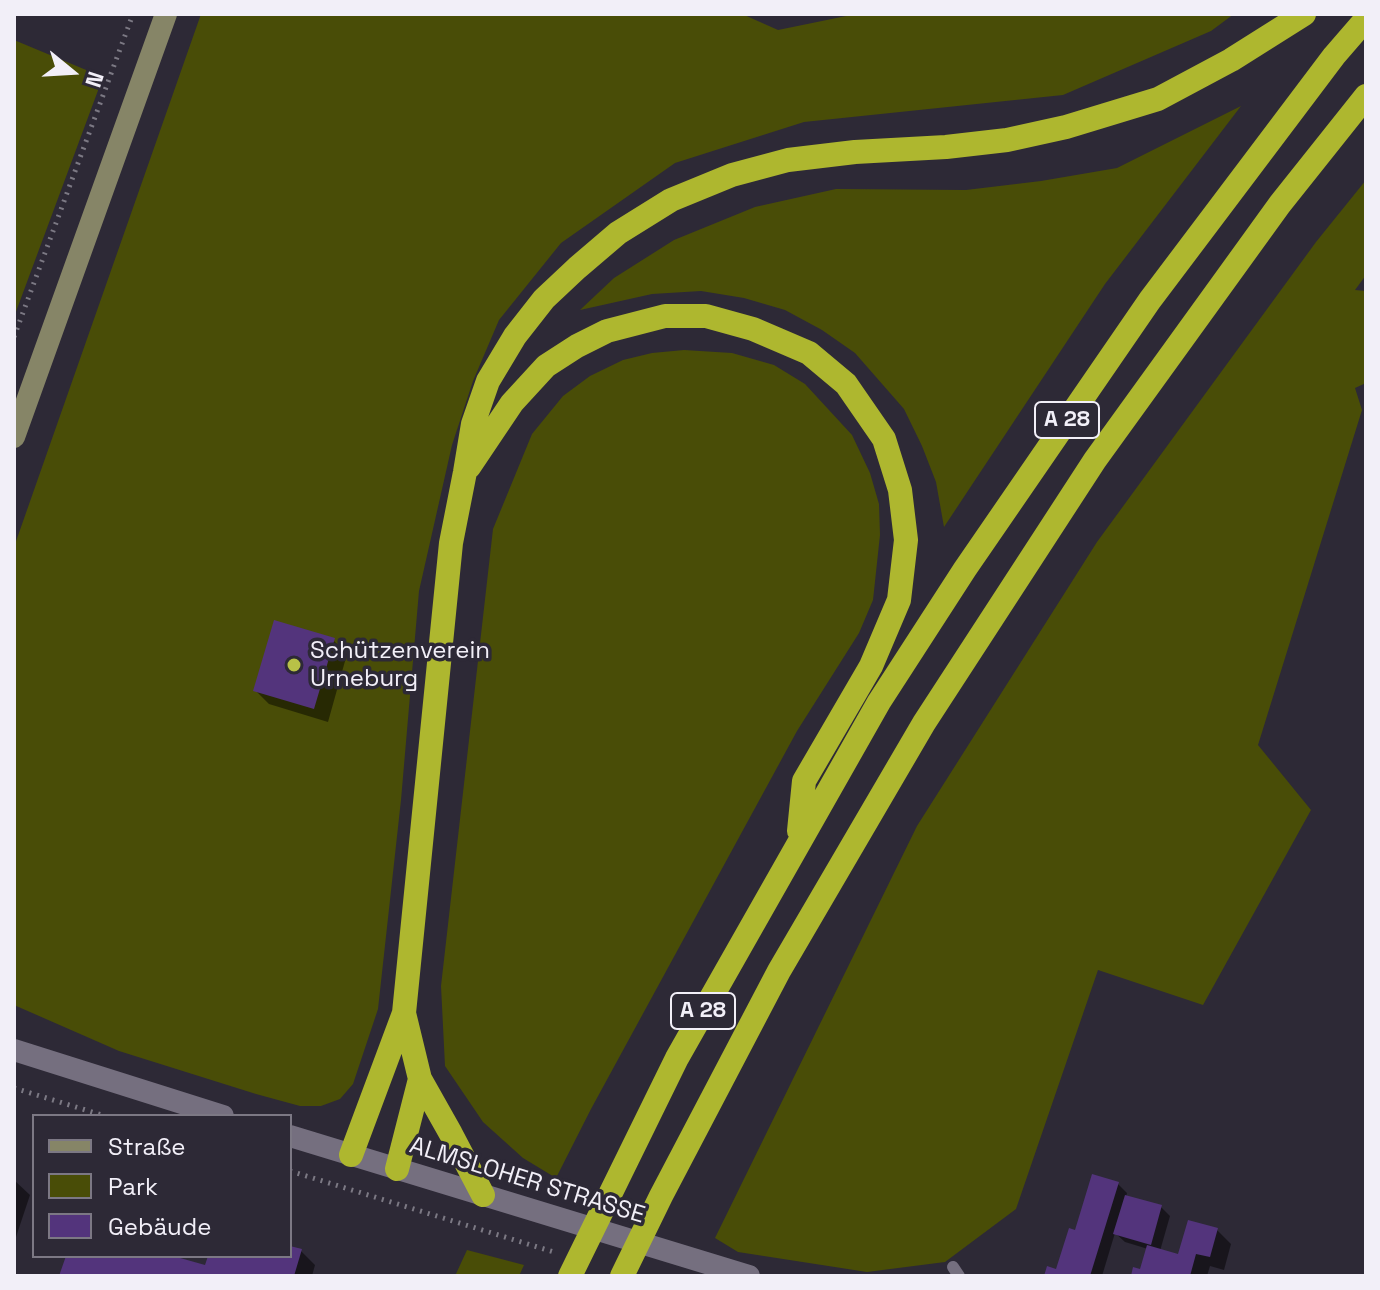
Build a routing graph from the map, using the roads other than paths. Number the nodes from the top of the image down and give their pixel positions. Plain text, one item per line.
1 (166, 14) edge
2 (1304, 14) edge
3 (1366, 19) edge
4 (1366, 96) edge
5 (14, 437) edge
6 (465, 472) junction
7 (798, 842) junction
8 (404, 1013) junction
9 (14, 1050) edge
10 (420, 1079) junction
11 (217, 1114) edge
12 (292, 1137) edge
13 (351, 1155) junction
14 (397, 1169) junction
15 (483, 1195) junction
16 (570, 1270) edge
17 (622, 1276) edge
18 (749, 1276) edge

1 - 5 main road
2 - 6 highway
3 - 7 highway, A 28
4 - 17 highway, A 28
6 - 7 highway
6 - 8 highway
7 - 16 highway, A 28
8 - 10 highway
8 - 13 highway
9 - 11 street
10 - 14 highway
10 - 15 highway
12 - 13 street, ALMSLOHER STRASSE
13 - 14 street, ALMSLOHER STRASSE
14 - 15 street, ALMSLOHER STRASSE
15 - 18 street, ALMSLOHER STRASSE

